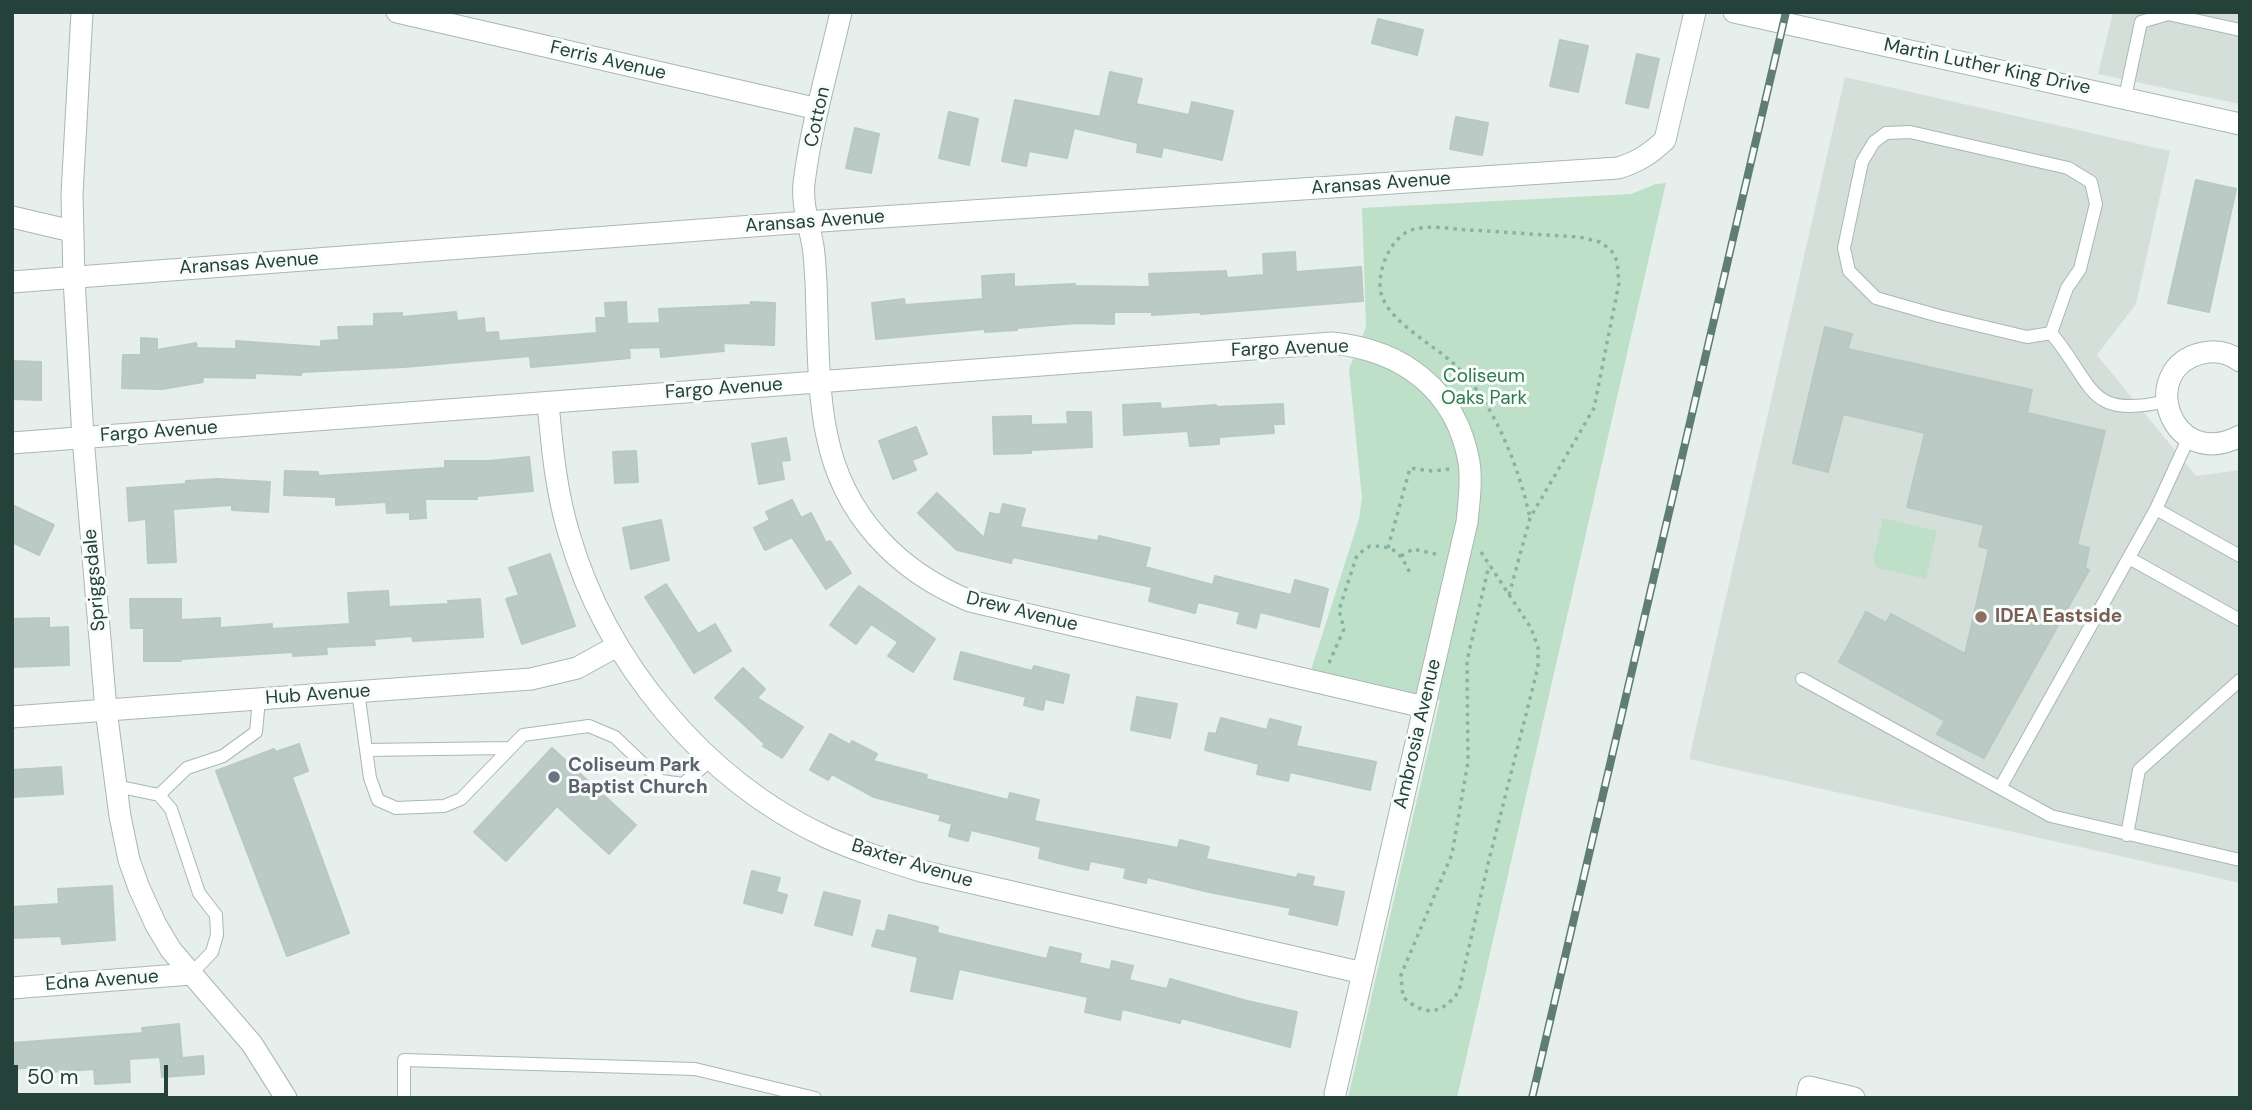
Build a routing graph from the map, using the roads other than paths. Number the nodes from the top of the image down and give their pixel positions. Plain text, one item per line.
1 (82, 12) edge
2 (397, 12) edge
3 (841, 12) edge
4 (1695, 12) edge
5 (1734, 12) edge
6 (2240, 30) edge
7 (2125, 97) junction
8 (818, 109) junction
9 (2240, 124) edge
10 (12, 217) edge
11 (806, 222) junction
12 (72, 231) junction
13 (74, 278) junction
14 (12, 282) edge
15 (2052, 333) junction
16 (2240, 360) edge
17 (1427, 381) joint
18 (821, 382) junction
19 (2167, 401) junction
20 (548, 403) junction
21 (2240, 436) edge
22 (2189, 437) junction
23 (83, 438) junction
24 (12, 443) edge
25 (2156, 509) junction
26 (2240, 556) edge
27 (2129, 558) junction
28 (2240, 620) edge
29 (617, 646) junction
30 (1802, 679) dead end
31 (2240, 680) edge
32 (358, 692) junction
33 (259, 699) junction
34 (1424, 707) junction
35 (106, 710) junction
36 (12, 717) edge
37 (509, 748) junction
38 (366, 750) junction
39 (712, 759) junction
40 (116, 786) junction
41 (2000, 788) junction
42 (159, 795) junction
43 (2127, 835) junction
44 (2240, 860) edge
45 (191, 974) junction
46 (1363, 974) junction
47 (12, 988) edge
48 (1808, 1093) edge
49 (1335, 1094) dead end
50 (286, 1098) edge
51 (404, 1098) edge
52 (815, 1098) edge
53 (1854, 1098) edge

1 - 12 street, Spriggsdale
2 - 8 street, Ferris Avenue
3 - 8 street, Cotton
4 - 11 street, Aransas Avenue
5 - 7 street, Martin Luther King Drive
6 - 7 lane
7 - 9 street, Martin Luther King Drive
8 - 11 street, Cotton
10 - 12 street
11 - 13 street, Aransas Avenue
11 - 18 street, Drew Avenue
12 - 13 street, Spriggsdale
13 - 14 street, Aransas Avenue
13 - 23 street, Spriggsdale
15 - 15 lane
15 - 19 lane
16 - 19 street
17 - 18 street, Fargo Avenue
17 - 34 street, Ambrosia Avenue
18 - 20 street, Fargo Avenue
18 - 34 street, Drew Avenue
19 - 22 street
20 - 23 street, Fargo Avenue
20 - 29 street, Baxter Avenue
21 - 22 street
22 - 25 lane
23 - 24 street, Fargo Avenue
23 - 35 street, Spriggsdale
25 - 26 lane
25 - 27 lane
27 - 28 lane
27 - 41 lane
29 - 32 street, Hub Avenue
29 - 39 street, Baxter Avenue
30 - 41 lane
31 - 43 lane
32 - 33 street, Hub Avenue
32 - 38 lane
33 - 35 street, Hub Avenue
33 - 42 lane
34 - 46 street, Ambrosia Avenue
35 - 36 street, Hub Avenue
35 - 40 street, Spriggsdale
37 - 38 lane
37 - 38 lane
37 - 39 lane
39 - 46 street, Baxter Avenue
40 - 42 lane
40 - 45 street, Spriggsdale
41 - 43 lane
42 - 45 lane
43 - 44 lane
45 - 47 street, Edna Avenue
45 - 50 street, Spriggsdale
46 - 49 street, Ambrosia Avenue
48 - 53 street
51 - 52 lane

